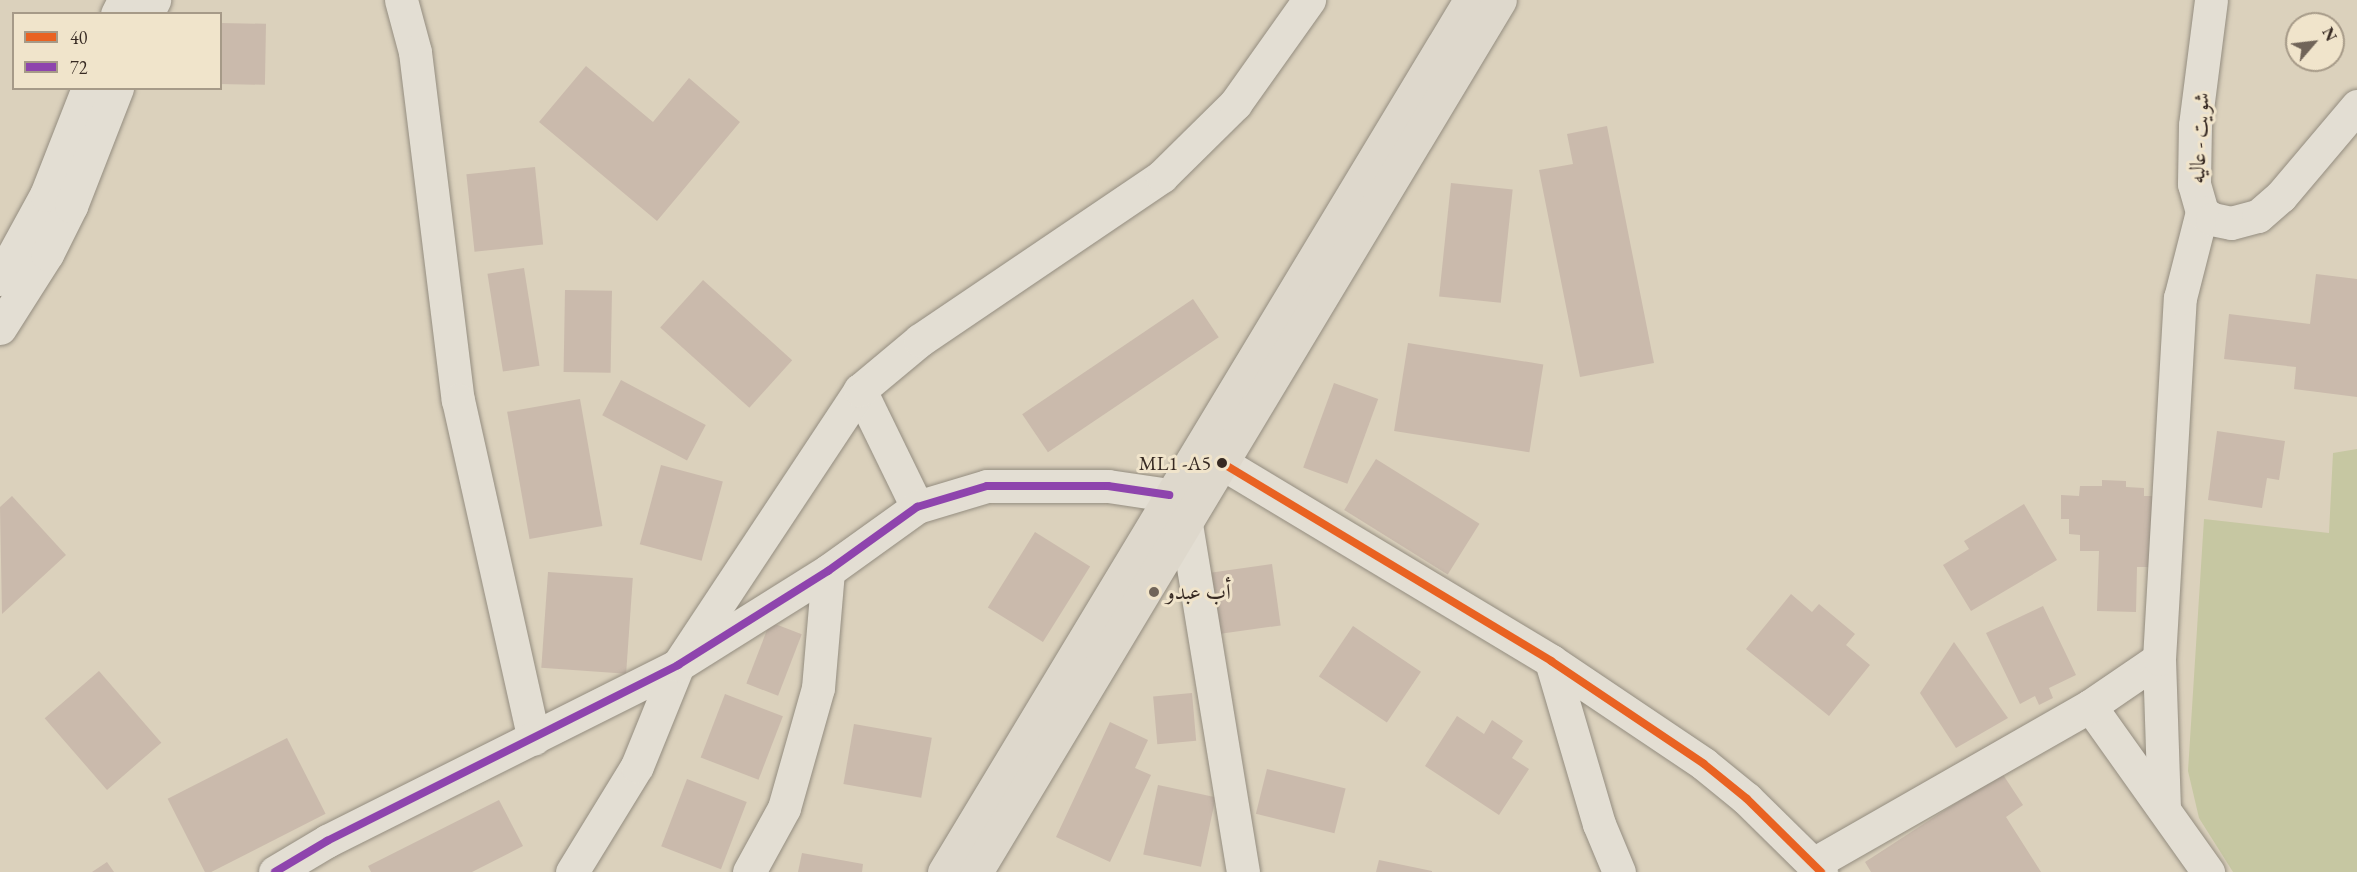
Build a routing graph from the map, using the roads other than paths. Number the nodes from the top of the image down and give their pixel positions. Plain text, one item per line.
1 (401, 0) edge
2 (422, 0) edge
3 (1310, 0) edge
4 (1470, 0) edge
5 (1500, 0) edge
6 (2211, 0) edge
7 (415, 52) junction
8 (87, 90) edge
9 (116, 90) edge
10 (2357, 106) edge
11 (2202, 212) junction
12 (0, 279) edge
13 (0, 328) edge
14 (860, 390) junction
15 (1222, 463) junction
16 (1169, 495) junction
17 (917, 507) junction
18 (1186, 524) junction
19 (828, 572) junction
20 (2159, 659) junction
21 (1551, 661) junction
22 (678, 665) junction
23 (2090, 706) junction
24 (534, 739) junction
25 (2164, 808) junction
26 (1817, 868) edge
27 (275, 872) edge
28 (572, 872) edge
29 (749, 872) edge
30 (945, 872) edge
31 (976, 872) edge
32 (1243, 872) edge
33 (1619, 872) edge
34 (2208, 872) edge

1 - 7 street
2 - 7 street
3 - 14 street
4 - 16 highway
5 - 15 highway
6 - 11 street, شويت - عاليه
7 - 24 street
8 - 12 street
9 - 13 street
10 - 11 street, شويت - عاليه
11 - 20 street
14 - 17 street
14 - 22 street
15 - 18 highway
15 - 21 street
16 - 17 street
16 - 30 highway
17 - 19 street
18 - 31 highway
18 - 32 street
19 - 22 street
19 - 29 street
20 - 23 street
20 - 25 street
21 - 26 street
21 - 33 street
22 - 24 street
22 - 28 street
23 - 25 street
23 - 26 street
24 - 27 street
25 - 34 street

